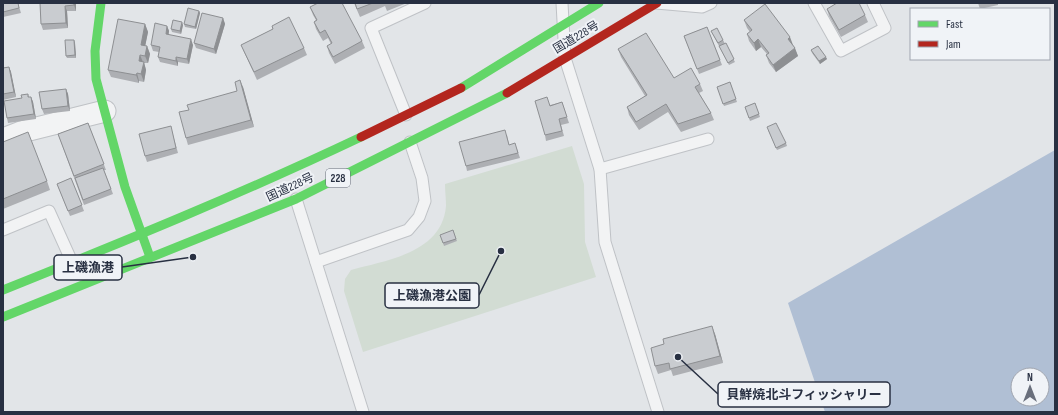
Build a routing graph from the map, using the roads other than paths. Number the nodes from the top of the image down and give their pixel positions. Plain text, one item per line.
1 (101, 3) edge
2 (425, 3) edge
3 (562, 3) edge
4 (600, 3) edge
5 (657, 3) edge
6 (711, 3) edge
7 (814, 3) edge
8 (873, 3) edge
9 (563, 26) junction
10 (565, 58) junction
11 (105, 111) junction
12 (406, 115) junction
13 (3, 139) edge
14 (708, 140) dead end
15 (410, 142) junction
16 (600, 169) junction
17 (296, 198) junction
18 (3, 230) edge
19 (140, 235) junction
20 (150, 257) junction
21 (72, 262) junction
22 (316, 262) junction
23 (4, 287) edge
24 (3, 317) edge
25 (363, 412) edge
26 (658, 412) edge

1 - 11 main road
2 - 12 lane
3 - 9 lane
4 - 9 main road, 国道228号 / 228
5 - 6 lane
5 - 10 main road, 国道228号 / 228
7 - 8 lane
9 - 10 lane
9 - 12 main road, 国道228号 / 228
10 - 15 main road, 国道228号 / 228
10 - 16 lane
11 - 13 street
11 - 19 main road
12 - 19 main road, 国道228号 / 228
14 - 16 lane
15 - 17 main road, 国道228号 / 228
15 - 22 lane
16 - 26 lane
17 - 20 main road, 国道228号 / 228
17 - 22 lane
18 - 21 lane
19 - 20 main road
19 - 21 main road, 国道228号 / 228
20 - 24 main road, 国道228号 / 228
21 - 23 main road, 国道228号 / 228
22 - 25 lane

